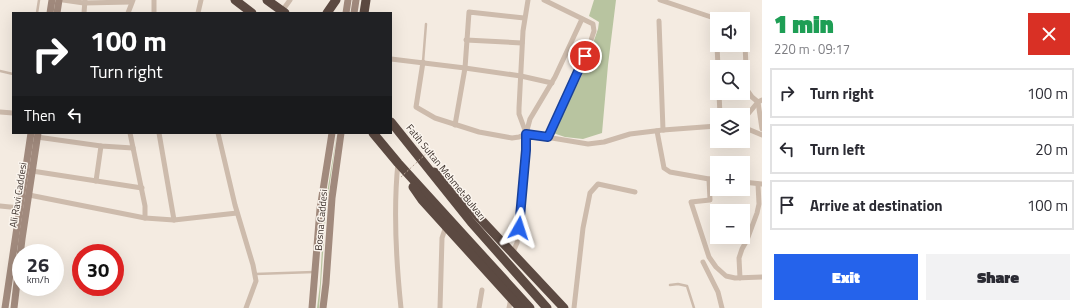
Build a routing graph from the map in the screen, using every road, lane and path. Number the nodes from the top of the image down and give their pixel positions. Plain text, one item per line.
1 (39, 0) edge
2 (52, 0) edge
3 (59, 0) edge
4 (63, 0) edge
5 (154, 0) edge
6 (201, 0) edge
7 (235, 0) edge
8 (267, 0) edge
9 (290, 0) edge
10 (337, 0) edge
11 (348, 0) edge
12 (356, 0) edge
13 (366, 0) edge
14 (528, 0) edge
15 (544, 0) edge
16 (660, 0) edge
17 (85, 1) edge
18 (132, 1) edge
19 (37, 12) edge
20 (50, 12) edge
21 (57, 12) edge
22 (84, 12) edge
23 (128, 12) edge
24 (154, 12) edge
25 (198, 12) edge
26 (251, 12) edge
27 (284, 12) edge
28 (328, 12) edge
29 (336, 12) edge
30 (346, 12) edge
31 (354, 12) edge
32 (364, 12) edge
33 (710, 17) edge
34 (524, 18) junction
35 (582, 19) junction
36 (659, 21) dead end
37 (426, 24) dead end
38 (466, 40) junction
39 (522, 43) junction
40 (745, 52) edge
41 (392, 58) edge
42 (423, 62) junction
43 (465, 68) junction
44 (0, 71) edge
45 (12, 74) edge
46 (520, 76) junction
47 (552, 83) junction
48 (760, 101) edge
49 (0, 112) edge
50 (750, 112) edge
51 (12, 114) edge
52 (392, 123) edge
53 (455, 125) junction
54 (710, 126) edge
55 (762, 129) edge
56 (660, 130) junction
57 (750, 130) edge
58 (35, 134) edge
59 (130, 134) edge
60 (159, 134) edge
61 (218, 134) edge
62 (332, 134) edge
63 (341, 134) edge
64 (374, 134) edge
65 (526, 134) junction
66 (762, 135) edge
67 (548, 137) junction
68 (101, 146) junction
69 (133, 148) junction
70 (399, 164) junction
71 (427, 167) junction
72 (444, 169) dead end
73 (32, 171) junction
74 (401, 177) dead end
75 (709, 179) joint
76 (96, 181) junction
77 (750, 183) edge
78 (760, 184) edge
79 (142, 188) junction
80 (635, 192) dead end
81 (29, 195) junction
82 (760, 204) edge
83 (0, 206) edge
84 (20, 208) junction
85 (237, 213) junction
86 (145, 218) junction
87 (174, 220) junction
88 (446, 226) junction
89 (512, 252) junction
90 (703, 262) dead end
91 (315, 272) junction
92 (255, 274) junction
93 (762, 277) edge
94 (740, 278) junction
95 (670, 285) dead end
96 (482, 290) dead end
97 (511, 298) junction
98 (0, 306) edge
99 (248, 307) edge
100 (5, 308) edge
101 (14, 308) edge
102 (312, 308) edge
103 (324, 308) edge
104 (401, 308) edge
105 (440, 308) edge
106 (479, 308) edge
107 (509, 308) edge
108 (520, 308) edge
109 (530, 308) edge
110 (547, 308) edge
111 (564, 308) edge
112 (574, 308) edge
113 (694, 308) edge
114 (722, 308) edge

1 - 19 lane
2 - 20 main road
3 - 21 main road
4 - 17 street
5 - 24 street
6 - 25 street
7 - 26 highway
8 - 27 highway
9 - 27 street
10 - 28 highway
10 - 29 highway
11 - 30 main road
12 - 31 main road
13 - 32 highway
14 - 34 street
15 - 35 street
16 - 33 street
17 - 18 street
17 - 22 street
18 - 23 street
34 - 38 street
34 - 39 street
35 - 47 street
35 - 67 street
36 - 56 street
37 - 42 lane
38 - 39 street
38 - 43 street
39 - 46 street
40 - 48 street
41 - 42 street
42 - 43 street
42 - 53 street
43 - 46 street
43 - 53 street
44 - 45 lane
46 - 47 street
46 - 65 street
47 - 65 street
48 - 50 street
48 - 55 street
49 - 51 street
52 - 71 highway, Fatih Sultan Mehmet Bulvarı
53 - 65 street
54 - 56 street
56 - 67 street
56 - 75 street
57 - 66 street
58 - 68 street
58 - 73 main road, Ali Ravi Caddesi
58 - 84 main road, Ali Ravi Caddesi
59 - 69 street
60 - 87 street
61 - 85 street
62 - 91 main road
63 - 103 main road, Bosna Caddesi
64 - 70 highway
65 - 67 street
65 - 89 street
68 - 69 street
68 - 76 street
69 - 79 street
70 - 88 highway
70 - 104 street
70 - 109 highway
71 - 89 highway
71 - 110 highway, Fatih Sultan Mehmet Bulvarı
72 - 74 path, bridge
73 - 76 street
73 - 81 main road, Ali Ravi Caddesi
75 - 94 street
76 - 79 street
77 - 78 street
78 - 82 street
79 - 86 street
80 - 112 street
81 - 86 street
81 - 101 main road, Ali Ravi Caddesi
82 - 94 street
83 - 84 street
84 - 100 main road, Ali Ravi Caddesi
85 - 87 street
85 - 92 street
86 - 87 street
88 - 97 highway
88 - 105 street
89 - 111 highway
90 - 114 street
91 - 92 lane
91 - 102 main road
92 - 99 street
93 - 94 street
95 - 113 lane
96 - 106 street
97 - 107 street
97 - 108 highway
98 - 100 main road

